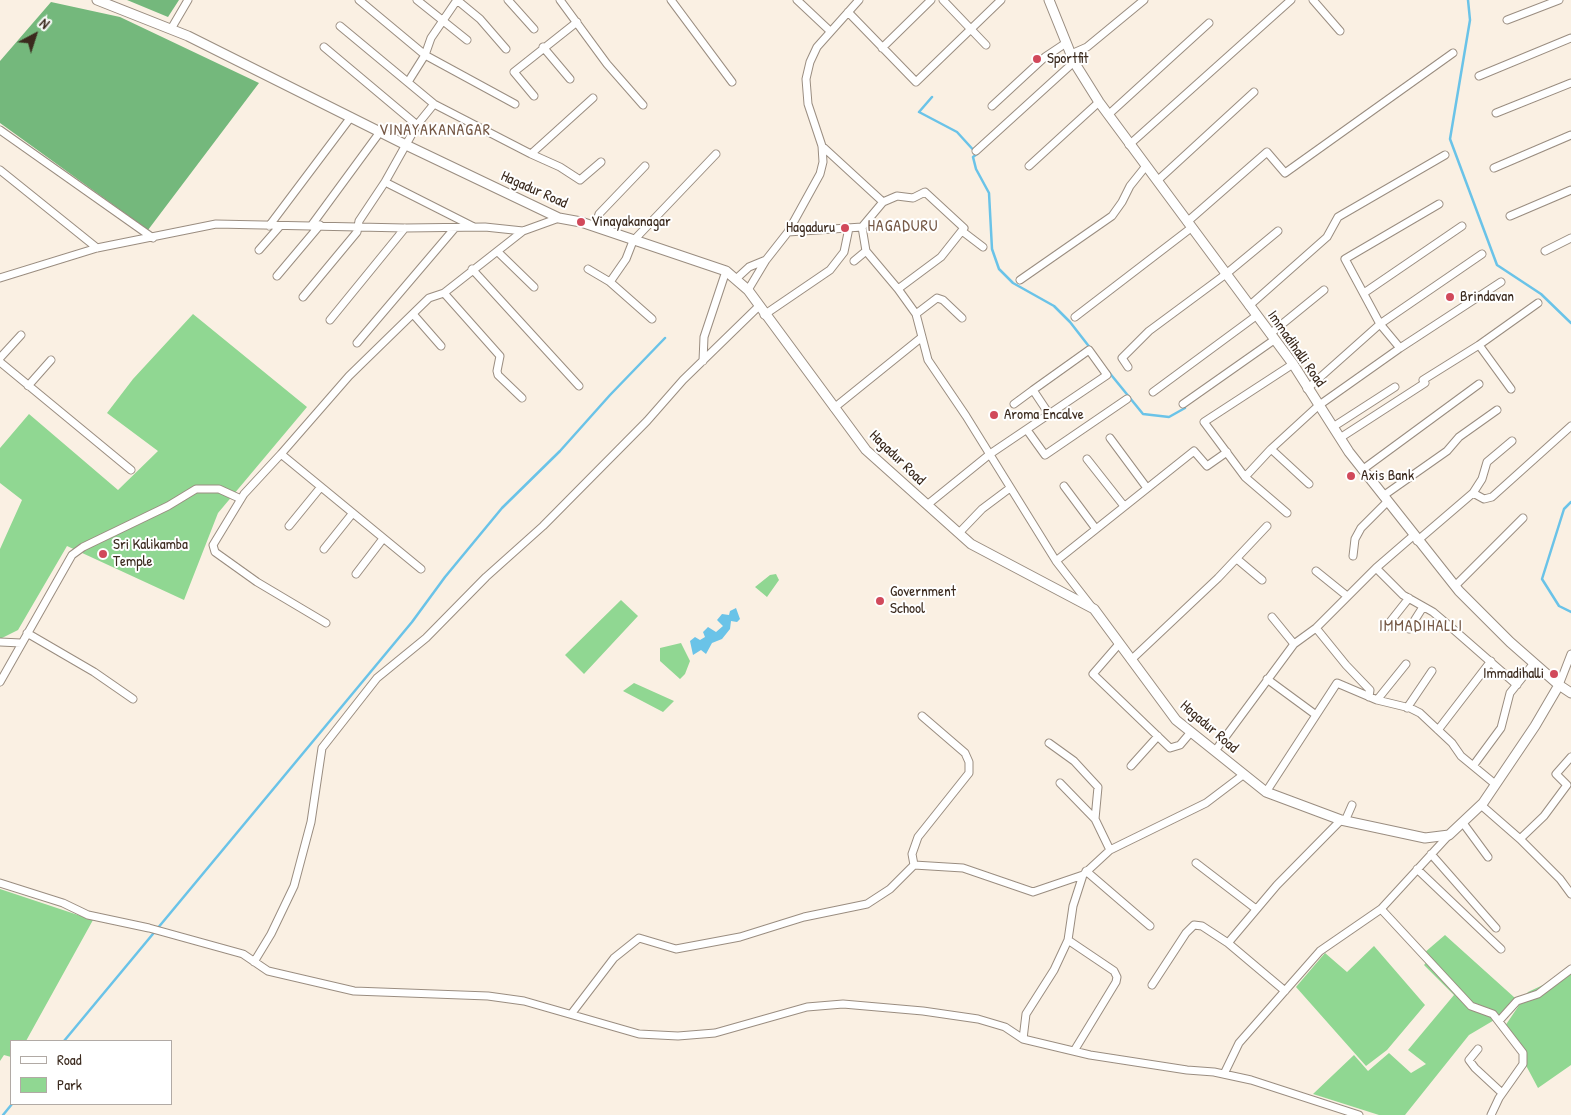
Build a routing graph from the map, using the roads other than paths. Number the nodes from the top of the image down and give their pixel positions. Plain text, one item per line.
1 (97, 0) edge
2 (188, 0) edge
3 (359, 0) edge
4 (417, 0) edge
5 (457, 0) edge
6 (508, 0) edge
7 (560, 0) edge
8 (671, 0) edge
9 (797, 0) edge
10 (931, 0) edge
11 (943, 0) edge
12 (1001, 0) edge
13 (1049, 0) edge
14 (1144, 0) edge
15 (1291, 0) edge
16 (1314, 0) edge
17 (1559, 0) edge
18 (856, 1) edge
19 (848, 12) junction
20 (1507, 20) dead end
21 (442, 21) junction
22 (577, 22) junction
23 (1209, 23) dead end
24 (340, 26) dead end
25 (972, 27) junction
26 (171, 29) junction
27 (534, 29) dead end
28 (830, 31) junction
29 (1340, 31) dead end
30 (1571, 38) edge
31 (467, 40) dead end
32 (1066, 43) junction
33 (986, 44) dead end
34 (324, 47) dead end
35 (543, 47) junction
36 (882, 48) junction
37 (506, 49) dead end
38 (1453, 53) dead end
39 (425, 55) junction
40 (1072, 58) junction
41 (1478, 76) dead end
42 (570, 79) dead end
43 (408, 82) junction
44 (732, 82) dead end
45 (1571, 82) edge
46 (1254, 92) dead end
47 (534, 96) dead end
48 (593, 98) dead end
49 (1099, 102) junction
50 (434, 104) junction
51 (515, 104) dead end
52 (643, 104) dead end
53 (992, 106) dead end
54 (1496, 113) dead end
55 (1108, 115) junction
56 (352, 117) junction
57 (417, 124) junction
58 (0, 130) edge
59 (380, 132) junction
60 (1571, 135) edge
61 (406, 145) junction
62 (1129, 145) junction
63 (822, 146) junction
64 (976, 151) dead end
65 (531, 154) junction
66 (716, 154) dead end
67 (1445, 155) dead end
68 (601, 162) dead end
69 (645, 166) dead end
70 (1030, 166) dead end
71 (1146, 166) junction
72 (1494, 168) dead end
73 (0, 170) edge
74 (1157, 181) junction
75 (385, 182) junction
76 (1571, 190) edge
77 (883, 202) junction
78 (1439, 204) dead end
79 (1510, 216) dead end
80 (559, 218) junction
81 (320, 225) junction
82 (1189, 225) junction
83 (269, 226) junction
84 (280, 226) junction
85 (311, 226) junction
86 (358, 226) junction
87 (1462, 226) dead end
88 (595, 227) junction
89 (862, 227) junction
90 (405, 228) junction
91 (475, 228) junction
92 (849, 228) junction
93 (454, 229) junction
94 (523, 231) junction
95 (962, 231) junction
96 (1278, 231) dead end
97 (788, 232) junction
98 (153, 238) junction
99 (1571, 238) edge
100 (633, 242) junction
101 (983, 247) dead end
102 (97, 248) junction
103 (259, 250) dead end
104 (1545, 250) dead end
105 (866, 251) junction
106 (498, 252) junction
107 (1482, 254) dead end
108 (766, 260) junction
109 (854, 261) dead end
110 (472, 269) junction
111 (588, 269) dead end
112 (726, 270) junction
113 (1226, 274) junction
114 (277, 276) dead end
115 (0, 278) edge
116 (736, 279) junction
117 (1020, 280) dead end
118 (610, 282) junction
119 (1501, 282) dead end
120 (534, 287) dead end
121 (898, 289) junction
122 (748, 290) junction
123 (1324, 290) dead end
124 (444, 293) junction
125 (1364, 293) junction
126 (303, 297) dead end
127 (1538, 303) dead end
128 (1249, 306) junction
129 (758, 307) junction
130 (413, 314) junction
131 (916, 314) junction
132 (764, 315) junction
133 (1256, 316) junction
134 (1075, 317) dead end
135 (962, 318) dead end
136 (652, 319) dead end
137 (330, 320) dead end
138 (1380, 324) junction
139 (22, 335) dead end
140 (922, 337) junction
141 (1272, 337) junction
142 (357, 343) dead end
143 (1479, 345) junction
144 (441, 346) dead end
145 (1400, 348) junction
146 (0, 358) edge
147 (51, 360) dead end
148 (703, 361) junction
149 (0, 362) edge
150 (1293, 364) junction
151 (1128, 368) dead end
152 (1480, 384) dead end
153 (28, 386) junction
154 (579, 386) dead end
155 (1395, 387) dead end
156 (1307, 389) junction
157 (1510, 389) dead end
158 (1033, 390) junction
159 (1152, 392) dead end
160 (522, 398) dead end
161 (1127, 399) dead end
162 (1014, 404) dead end
163 (1183, 404) dead end
164 (1318, 406) junction
165 (834, 408) junction
166 (1497, 410) dead end
167 (1049, 414) junction
168 (1571, 426) edge
169 (1333, 428) junction
170 (1027, 430) junction
171 (1110, 438) dead end
172 (1340, 438) junction
173 (1512, 441) dead end
174 (1271, 449) junction
175 (1227, 452) junction
176 (281, 454) junction
177 (990, 454) junction
178 (1087, 459) dead end
179 (131, 470) dead end
180 (1362, 470) junction
181 (1245, 477) junction
182 (1309, 484) dead end
183 (1064, 486) dead end
184 (320, 488) junction
185 (1010, 488) junction
186 (1147, 488) junction
187 (1473, 493) junction
188 (241, 499) junction
189 (1385, 499) junction
190 (927, 505) junction
191 (1124, 506) junction
192 (1287, 513) dead end
193 (352, 514) junction
194 (1523, 518) dead end
195 (289, 526) dead end
196 (1267, 526) dead end
197 (1096, 529) junction
198 (959, 533) junction
199 (1415, 538) junction
200 (382, 540) junction
201 (324, 549) dead end
202 (1353, 556) dead end
203 (1237, 559) junction
204 (1056, 561) junction
205 (1376, 568) junction
206 (420, 569) dead end
207 (1316, 571) dead end
208 (356, 574) dead end
209 (1262, 580) dead end
210 (1455, 586) junction
211 (1347, 596) junction
212 (1409, 598) junction
213 (1423, 606) junction
214 (1094, 609) junction
215 (1272, 617) dead end
216 (326, 623) dead end
217 (1386, 627) dead end
218 (1316, 628) junction
219 (1409, 629) dead end
220 (27, 633) junction
221 (0, 642) edge
222 (21, 643) junction
223 (1119, 644) junction
224 (1294, 644) junction
225 (1571, 654) edge
226 (1131, 660) junction
227 (1491, 661) junction
228 (1406, 664) dead end
229 (1534, 664) junction
230 (1432, 671) dead end
231 (1267, 680) junction
232 (0, 682) edge
233 (1517, 685) junction
234 (1559, 685) junction
235 (1571, 693) edge
236 (1369, 697) junction
237 (133, 699) dead end
238 (1377, 700) junction
239 (1407, 708) junction
240 (1316, 715) junction
241 (922, 716) dead end
242 (1438, 730) junction
243 (1191, 732) junction
244 (1158, 736) junction
245 (1049, 743) dead end
246 (1214, 751) junction
247 (1571, 757) edge
248 (1131, 766) dead end
249 (1473, 766) junction
250 (1244, 775) junction
251 (1060, 783) dead end
252 (1496, 784) junction
253 (1266, 792) junction
254 (1352, 805) dead end
255 (1481, 805) junction
256 (1094, 818) junction
257 (1343, 821) junction
258 (1463, 823) junction
259 (1449, 835) junction
260 (1520, 839) junction
261 (1110, 850) junction
262 (1431, 854) junction
263 (1488, 857) dead end
264 (1196, 863) dead end
265 (914, 865) junction
266 (1417, 869) junction
267 (1084, 873) junction
268 (0, 882) edge
269 (1571, 894) edge
270 (1256, 909) junction
271 (1381, 909) junction
272 (1150, 926) dead end
273 (1496, 928) dead end
274 (1068, 940) junction
275 (1228, 943) junction
276 (1501, 949) dead end
277 (254, 962) junction
278 (1571, 969) edge
279 (1152, 985) dead end
280 (1285, 991) junction
281 (572, 1013) junction
282 (1499, 1021) junction
283 (1023, 1039) junction
284 (1478, 1049) dead end
285 (1074, 1051) junction
286 (1224, 1074) junction
287 (1502, 1093) junction
288 (1360, 1115) edge
289 (1491, 1115) edge

1 - 26 street, Hagadur Road
2 - 26 street
3 - 39 street
4 - 21 street
5 - 21 street
5 - 37 street
6 - 27 street
7 - 22 street
8 - 44 street
9 - 28 street
10 - 36 street
11 - 25 street
12 - 25 street
13 - 32 street, Immadihalli Road
14 - 40 street
15 - 62 street
16 - 29 street
17 - 20 street
18 - 19 street
19 - 28 street
19 - 36 street
21 - 31 street
21 - 39 street
22 - 35 street
22 - 52 street
23 - 55 street
24 - 43 street
25 - 33 street
25 - 36 street
26 - 56 street, Hagadur Road
28 - 63 street
30 - 41 street
32 - 40 street, Immadihalli Road
32 - 53 street
34 - 57 street
35 - 42 street
35 - 47 street
38 - 82 street
39 - 43 street
39 - 51 street
40 - 49 street, Immadihalli Road
40 - 64 street
43 - 50 street
45 - 54 street
46 - 74 street
48 - 65 street
49 - 55 street, Immadihalli Road
49 - 70 street
50 - 57 street
50 - 65 street
55 - 62 street, Immadihalli Road
56 - 59 street, Hagadur Road
56 - 83 street
57 - 61 street
58 - 98 street
59 - 61 street, Hagadur Road
59 - 85 street
60 - 72 street
61 - 75 street
61 - 80 street, Hagadur Road
62 - 71 street, Immadihalli Road
63 - 77 street
63 - 97 street
65 - 68 street
66 - 100 street
67 - 128 street
69 - 88 street
71 - 74 street, Immadihalli Road
71 - 117 street
73 - 102 street
74 - 82 street, Immadihalli Road
75 - 86 street
75 - 91 street
76 - 79 street
77 - 89 street
77 - 95 street
78 - 125 street
80 - 88 street, Hagadur Road
80 - 94 street
81 - 85 street
81 - 86 street
81 - 114 street
82 - 113 street, Immadihalli Road
82 - 134 street
83 - 84 street
83 - 98 street
84 - 85 street
84 - 103 street
86 - 90 street
86 - 126 street
87 - 125 street
88 - 100 street, Hagadur Road
89 - 92 street
89 - 105 street
90 - 93 street
90 - 137 street
91 - 93 street
91 - 94 street
92 - 97 street
92 - 132 street
93 - 142 street
94 - 106 street
95 - 101 street
95 - 121 street
96 - 113 street
97 - 108 street
98 - 102 street
99 - 104 street
100 - 112 street, Hagadur Road
100 - 118 street
102 - 115 street
105 - 109 street
105 - 121 street
106 - 110 street
106 - 120 street
107 - 138 street
108 - 116 street
108 - 122 street
110 - 124 street
110 - 154 street
111 - 118 street
112 - 116 street, Hagadur Road
112 - 148 street
113 - 128 street, Immadihalli Road
113 - 151 street
116 - 122 street, Hagadur Road
118 - 136 street
119 - 145 street
121 - 131 street
122 - 129 street, Hagadur Road
123 - 141 street
124 - 130 street
124 - 160 street
125 - 138 street
127 - 143 street
128 - 133 street, Immadihalli Road
129 - 132 street, Hagadur Road
129 - 148 street
130 - 144 street
130 - 176 street
131 - 135 street
131 - 140 street
132 - 165 street, Hagadur Road
133 - 141 street, Immadihalli Road
133 - 159 street
138 - 145 street
138 - 156 street
139 - 146 street
140 - 165 street
140 - 177 street
141 - 150 street, Immadihalli Road
141 - 163 street
143 - 157 street
143 - 172 street
145 - 164 street
147 - 153 street
148 - 277 street
149 - 153 street
150 - 156 street, Immadihalli Road
150 - 175 street
152 - 180 street
153 - 179 street
155 - 169 street
156 - 164 street, Immadihalli Road
158 - 162 street
158 - 167 street
158 - 167 street
161 - 170 street
164 - 169 street, Immadihalli Road
164 - 174 street
165 - 190 street, Hagadur Road
166 - 189 street
167 - 170 street
168 - 187 street
169 - 172 street, Immadihalli Road
170 - 177 street
171 - 186 street
172 - 180 street, Immadihalli Road
173 - 187 street
174 - 181 street
174 - 182 street
175 - 181 street
175 - 186 street
176 - 184 street
176 - 188 street
177 - 185 street
177 - 190 street
178 - 191 street
180 - 189 street, Immadihalli Road
181 - 192 street
183 - 197 street
184 - 193 street
184 - 195 street
185 - 198 street
185 - 204 street
186 - 191 street
187 - 199 street
188 - 216 street
188 - 220 street
189 - 199 street, Immadihalli Road
189 - 202 street
190 - 198 street, Hagadur Road
191 - 197 street
193 - 200 street
193 - 201 street
194 - 210 street
196 - 203 street
197 - 204 street
198 - 214 street, Hagadur Road
199 - 205 street
199 - 210 street, Immadihalli Road
200 - 206 street
200 - 208 street
203 - 209 street
203 - 226 street
204 - 214 street
205 - 211 street
205 - 212 street
207 - 211 street
210 - 229 street, Immadihalli Road
211 - 218 street
212 - 213 street
212 - 217 street
213 - 219 street
213 - 227 street
214 - 223 street, Hagadur Road
215 - 224 street
218 - 224 street
218 - 236 street
220 - 222 street
220 - 237 street
221 - 222 street
222 - 232 street
223 - 226 street, Hagadur Road
223 - 244 street
224 - 231 street
225 - 234 street
226 - 243 street, Hagadur Road
227 - 233 street
227 - 242 street
228 - 238 street
229 - 233 street
229 - 234 street, Immadihalli Road
230 - 239 street
231 - 240 street
231 - 246 street
233 - 249 street
234 - 235 street, Immadihalli Road
234 - 252 street
236 - 238 street
236 - 240 street
238 - 239 street
239 - 242 street
240 - 253 street
241 - 265 street
242 - 249 street
243 - 244 street
243 - 246 street, Hagadur Road
244 - 248 street
245 - 256 street
246 - 250 street, Hagadur Road
247 - 260 street
249 - 252 street
250 - 253 street, Hagadur Road
250 - 261 street
251 - 256 street
252 - 255 street
253 - 257 street, Hagadur Road
254 - 257 street
255 - 258 street
255 - 260 street
256 - 261 street
257 - 259 street, Hagadur Road
257 - 270 street
258 - 259 street
258 - 263 street
259 - 262 street
260 - 269 street
261 - 267 street
262 - 266 street
262 - 273 street
264 - 270 street
265 - 267 street
265 - 281 street
266 - 271 street
266 - 276 street
267 - 272 street
267 - 274 street
268 - 277 street
270 - 275 street
271 - 280 street
271 - 282 street
274 - 283 street
274 - 285 street
275 - 279 street
275 - 280 street
277 - 281 street
278 - 282 street
280 - 286 street
281 - 283 street
282 - 287 street
283 - 285 street
284 - 287 street
285 - 286 street
286 - 288 street
287 - 289 street

